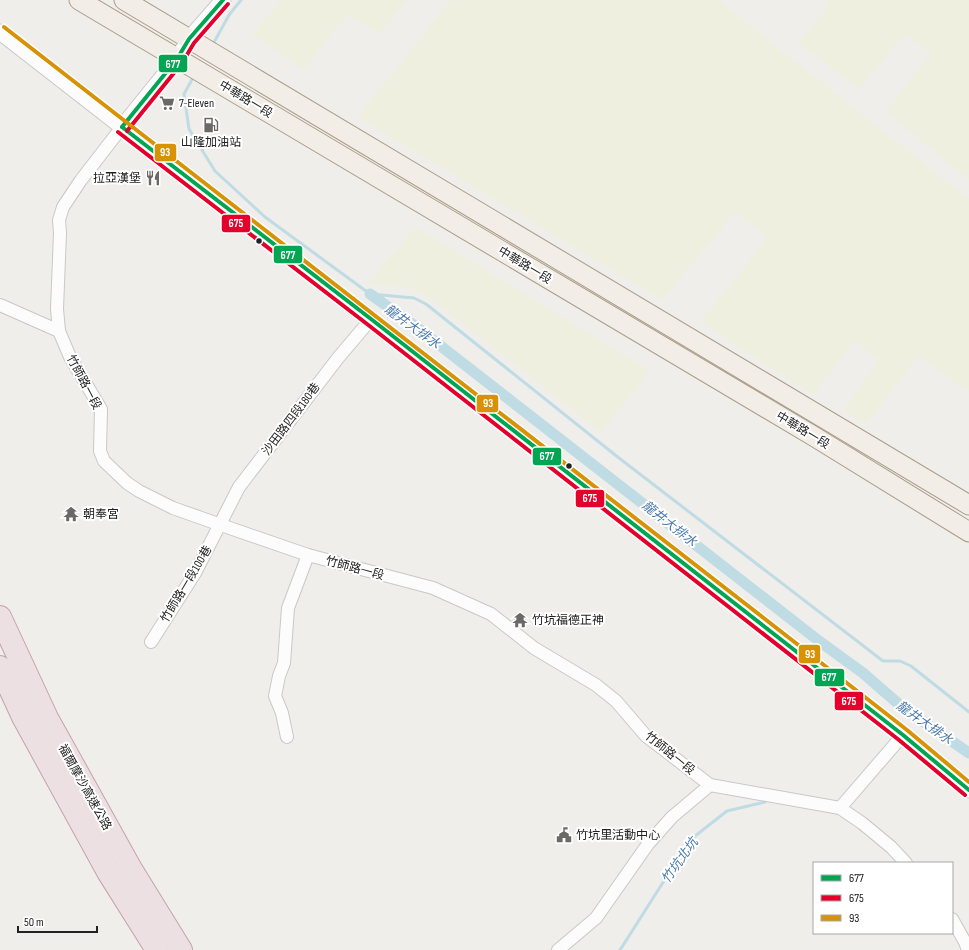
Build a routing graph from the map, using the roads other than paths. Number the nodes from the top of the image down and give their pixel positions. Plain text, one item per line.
1 (79, 0) edge
2 (124, 0) edge
3 (223, 0) edge
4 (0, 32) edge
5 (189, 39) junction
6 (177, 59) junction
7 (122, 127) junction
8 (0, 304) edge
9 (371, 319) junction
10 (59, 332) junction
11 (969, 505) edge
12 (221, 525) junction
13 (969, 532) edge
14 (308, 555) junction
15 (0, 618) edge
16 (151, 642) dead end
17 (0, 667) edge
18 (903, 735) junction
19 (287, 737) dead end
20 (710, 785) junction
21 (969, 790) edge
22 (840, 808) junction
23 (905, 862) edge
24 (953, 921) edge
25 (157, 950) edge
26 (181, 950) edge
27 (558, 950) edge
28 (968, 950) edge

1 - 6 main road, 中華路一段
2 - 5 main road, 中華路一段
3 - 5 street
4 - 7 street
5 - 6 street
5 - 11 main road, 中華路一段
6 - 7 street
6 - 13 main road, 中華路一段
7 - 9 street
7 - 10 street, 竹師路一段
8 - 10 street
9 - 12 street, 沙田路四段180巷
9 - 18 street
10 - 12 street, 竹師路一段
12 - 14 street, 竹師路一段
12 - 16 street, 竹師路一段100巷
14 - 19 street
14 - 20 street, 竹師路一段
15 - 26 highway, 福爾摩沙高速公路
17 - 25 highway, 福爾摩沙高速公路
18 - 21 street
18 - 22 street
20 - 22 street, 竹師路一段
20 - 27 street
22 - 23 street, 竹師路一段
24 - 28 street

